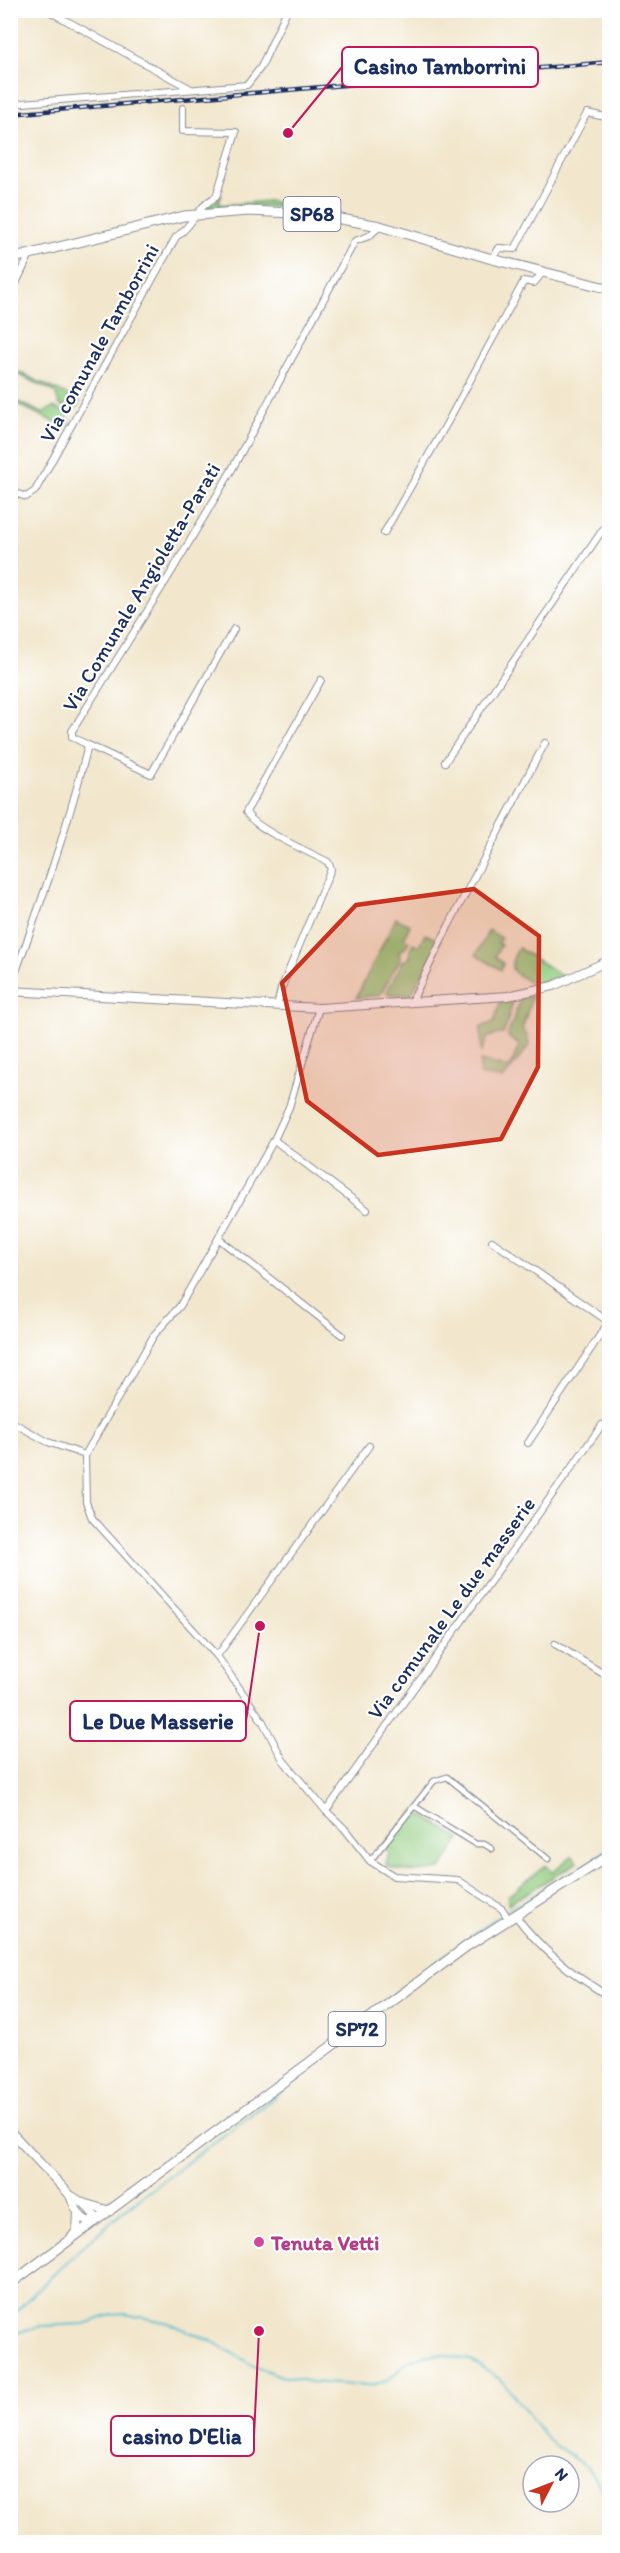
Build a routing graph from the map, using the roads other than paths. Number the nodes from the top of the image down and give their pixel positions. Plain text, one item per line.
1 (47, 10) edge
2 (287, 10) edge
3 (192, 90) junction
4 (10, 104) edge
5 (183, 108) dead end
6 (609, 118) edge
7 (198, 215) junction
8 (380, 226) junction
9 (30, 254) junction
10 (10, 259) edge
11 (492, 259) junction
12 (543, 272) junction
13 (609, 290) edge
14 (10, 296) edge
15 (10, 491) edge
16 (609, 519) edge
17 (384, 534) dead end
18 (234, 629) dead end
19 (321, 680) dead end
20 (545, 743) dead end
21 (88, 746) junction
22 (445, 762) dead end
23 (609, 960) edge
24 (10, 989) edge
25 (412, 1001) junction
26 (277, 1006) junction
27 (319, 1008) junction
28 (274, 1140) junction
29 (367, 1210) dead end
30 (219, 1239) junction
31 (492, 1241) dead end
32 (609, 1321) edge
33 (342, 1335) dead end
34 (10, 1420) edge
35 (602, 1425) dead end
36 (528, 1443) dead end
37 (369, 1446) dead end
38 (85, 1455) junction
39 (555, 1644) dead end
40 (217, 1656) junction
41 (609, 1678) edge
42 (414, 1806) junction
43 (326, 1811) junction
44 (492, 1849) dead end
45 (609, 1855) edge
46 (548, 1859) dead end
47 (370, 1861) junction
48 (512, 1917) junction
49 (609, 1997) edge
50 (10, 2131) edge
51 (70, 2195) junction
52 (83, 2203) junction
53 (110, 2211) junction
54 (78, 2213) junction
55 (95, 2223) junction
56 (70, 2241) junction
57 (10, 2284) edge

1 - 3 street
2 - 3 street
3 - 4 street
5 - 7 street, Via comunale Tamborrini
6 - 11 street
7 - 8 main road, SP68
7 - 9 main road, SP68
7 - 15 street, Via comunale Tamborrini
8 - 11 main road, SP68
8 - 21 street, Via Comunale Angioletta-Parati
9 - 10 main road, SP68
9 - 14 street
11 - 12 main road, SP68
12 - 13 main road, SP68
12 - 17 street
16 - 22 street
18 - 21 street
19 - 26 street
20 - 25 street
21 - 24 street, Via Comunale Angioletta-Parati
23 - 25 main road
24 - 26 main road
25 - 27 main road
26 - 27 main road
27 - 28 street
28 - 29 street
28 - 30 street
30 - 33 street
30 - 38 street
31 - 32 street
32 - 36 street
34 - 38 street
35 - 43 street, Via comunale Le due masserie
37 - 40 street
38 - 40 street
39 - 41 street
40 - 43 street
42 - 44 street
42 - 46 street
42 - 47 street
43 - 47 street
45 - 48 main road, SP72
47 - 48 street
48 - 49 street
48 - 53 main road, SP72
50 - 51 street
51 - 52 street
51 - 54 street
52 - 53 street
52 - 55 street
53 - 55 main road, SP72
54 - 55 street
54 - 56 street
55 - 56 main road, SP72
56 - 57 main road, SP72

